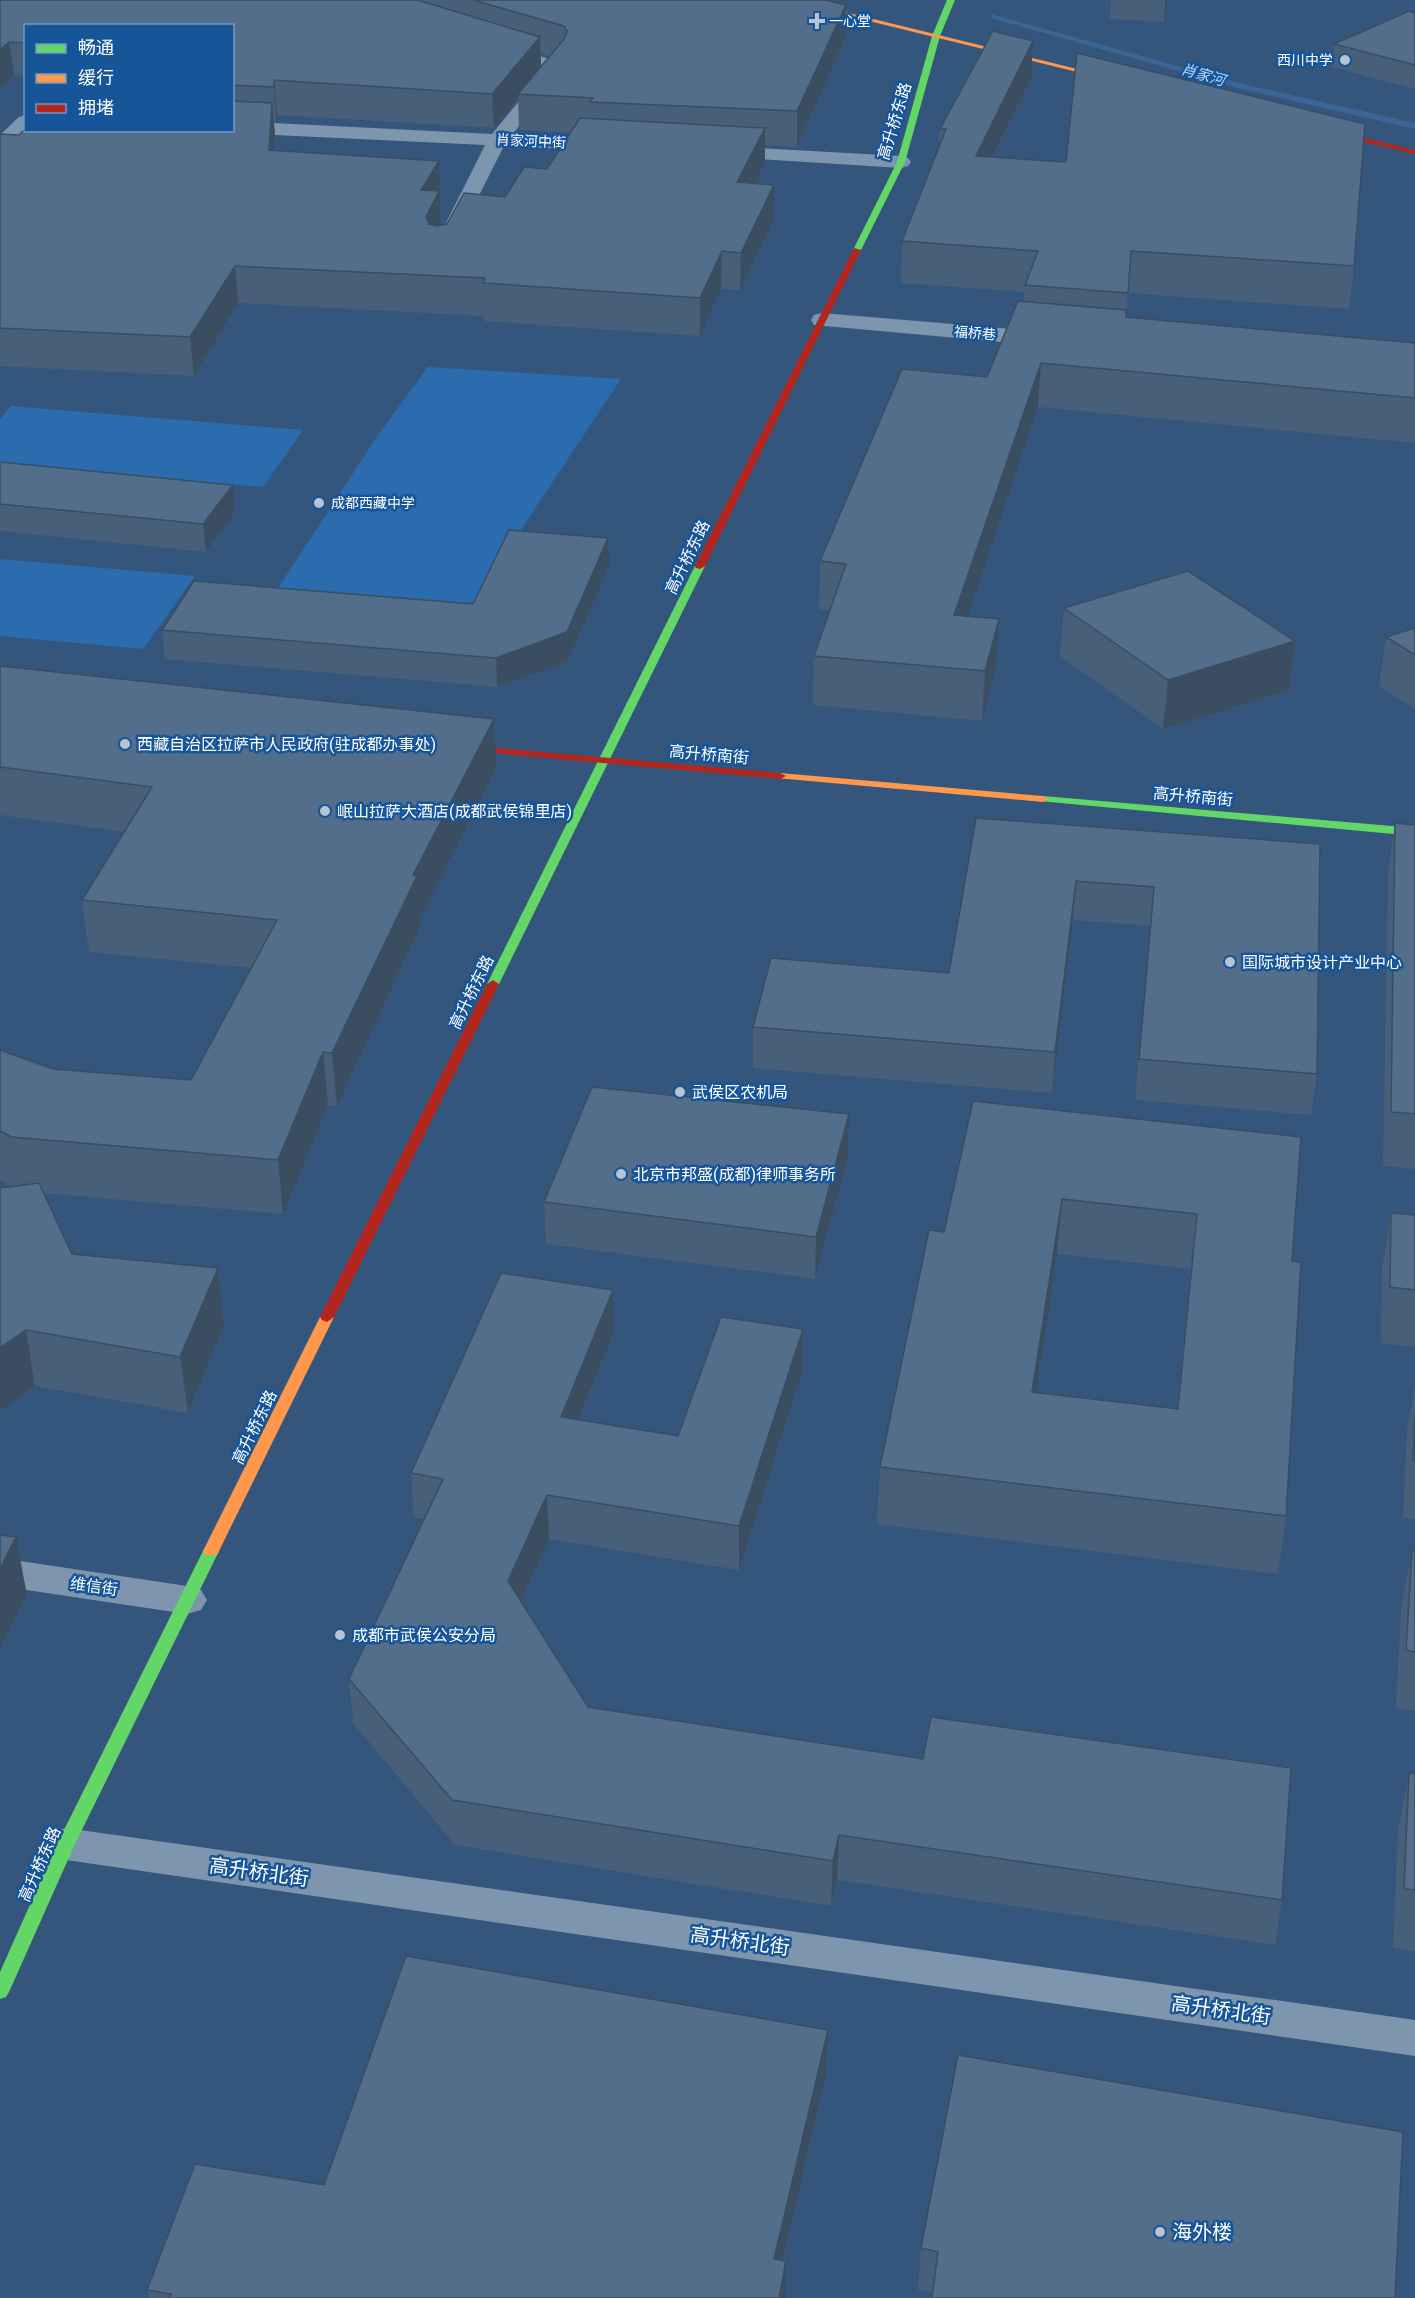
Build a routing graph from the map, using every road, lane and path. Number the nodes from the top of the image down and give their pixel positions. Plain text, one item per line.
1 (787, 0) edge
2 (951, 0) edge
3 (936, 36) junction
4 (479, 43) edge
5 (1130, 83) edge
6 (20, 118) edge
7 (1301, 124) edge
8 (234, 127) edge
9 (498, 139) junction
10 (0, 146) edge
11 (628, 147) edge
12 (699, 150) edge
13 (1415, 152) edge
14 (902, 162) junction
15 (440, 255) edge
16 (822, 320) junction
17 (1071, 340) edge
18 (438, 746) edge
19 (604, 762) junction
20 (1415, 832) edge
21 (0, 1572) edge
22 (187, 1600) junction
23 (66, 1844) junction
24 (9, 1950) edge
25 (0, 1992) edge
26 (1415, 2038) edge

1 - 3 street
2 - 3 street, 高升桥东路
3 - 5 street
3 - 14 street, 高升桥东路
4 - 9 street
6 - 10 street
7 - 13 street
8 - 9 street, 肖家河中街
9 - 11 street, 肖家河中街
9 - 15 street
12 - 14 street
14 - 16 street, 高升桥东路
16 - 17 street, 福桥巷
16 - 19 street, 高升桥东路
18 - 19 street, 高升桥南街
19 - 20 street, 高升桥南街
19 - 22 street, 高升桥东路
21 - 22 street, 维信街
22 - 23 street, 高升桥东路
23 - 24 street, 高升桥东路
23 - 26 street, 高升桥北街
24 - 25 street, 高升桥东路

